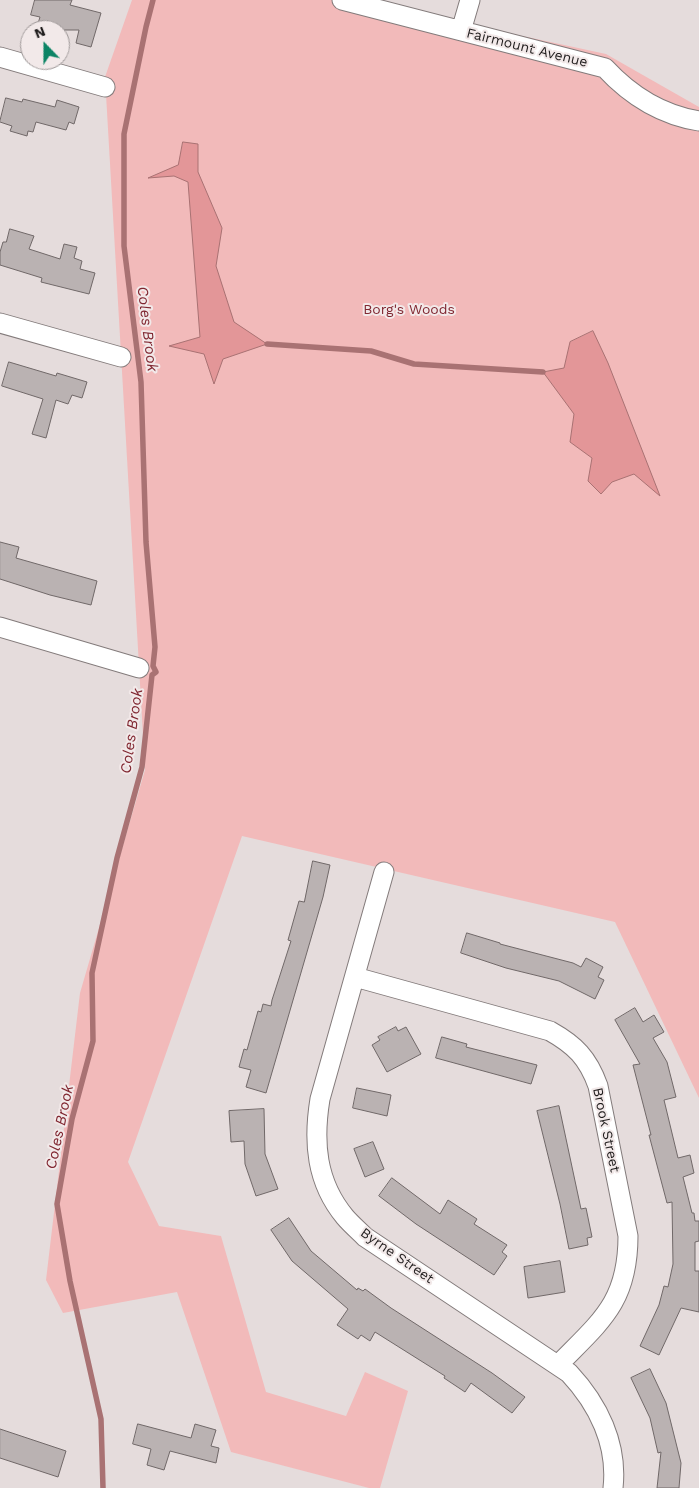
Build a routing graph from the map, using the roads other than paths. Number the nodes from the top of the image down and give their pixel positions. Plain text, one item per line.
1 (342, 0) edge
2 (470, 0) edge
3 (461, 31) junction
4 (0, 57) edge
5 (105, 87) dead end
6 (699, 120) edge
7 (0, 323) edge
8 (121, 357) dead end
9 (0, 627) edge
10 (139, 668) dead end
11 (384, 872) dead end
12 (355, 977) junction
13 (558, 1365) junction
14 (613, 1488) edge

1 - 3 street, Fairmount Avenue
2 - 3 street
3 - 6 street, Fairmount Avenue
4 - 5 street
7 - 8 street
9 - 10 street
11 - 12 street, Byrne Street
12 - 13 street, Byrne Street
12 - 13 street, Brook Street
13 - 14 street, Byrne Street

